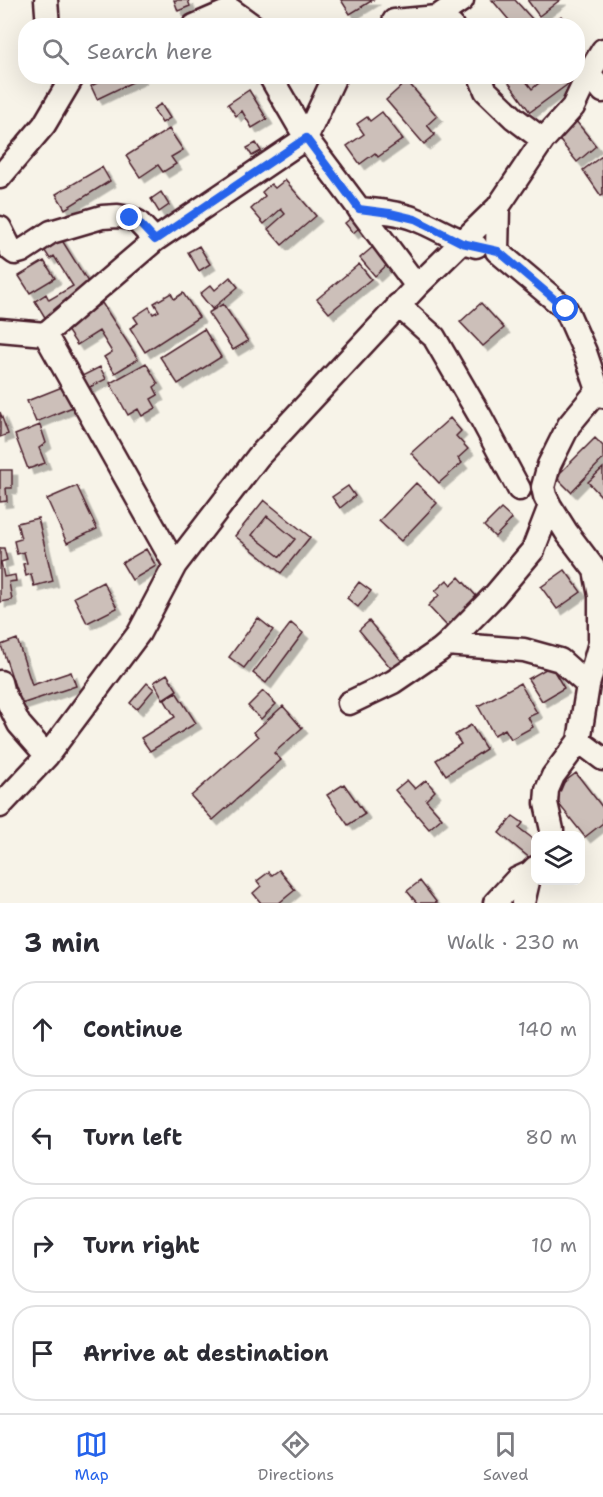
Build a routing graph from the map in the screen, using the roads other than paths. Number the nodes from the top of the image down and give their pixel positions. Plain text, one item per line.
1 (46, 0) edge
2 (461, 0) edge
3 (232, 12) edge
4 (393, 16) edge
5 (47, 18) edge
6 (216, 18) edge
7 (414, 18) edge
8 (447, 18) edge
9 (464, 18) edge
10 (603, 50) edge
11 (589, 73) junction
12 (585, 82) edge
13 (69, 84) edge
14 (275, 84) edge
15 (331, 84) edge
16 (483, 84) edge
17 (584, 84) edge
18 (603, 91) edge
19 (306, 138) junction
20 (543, 140) junction
21 (0, 177) edge
22 (498, 207) junction
23 (359, 209) junction
24 (0, 228) edge
25 (155, 240) junction
26 (462, 243) junction
27 (498, 251) junction
28 (417, 286) junction
29 (398, 305) junction
30 (0, 330) edge
31 (45, 334) junction
32 (600, 393) edge
33 (519, 489) dead end
34 (550, 506) junction
35 (175, 565) junction
36 (447, 644) junction
37 (0, 682) edge
38 (588, 685) junction
39 (349, 703) dead end
40 (579, 741) junction
41 (47, 756) junction
42 (603, 759) edge
43 (0, 805) edge
44 (552, 831) edge
45 (531, 871) edge
46 (531, 877) edge
47 (495, 903) edge
48 (523, 903) edge

1 - 5 street
2 - 8 street
2 - 9 street
3 - 6 street
4 - 7 street
10 - 11 street
11 - 12 street
11 - 18 street
13 - 21 street
14 - 19 street
15 - 19 street
16 - 20 street
17 - 20 street
19 - 23 street
19 - 25 street
20 - 22 street
22 - 26 street
22 - 27 street
23 - 26 street
23 - 28 street
24 - 25 street
25 - 31 street
26 - 27 street
26 - 28 street
27 - 32 street
28 - 29 street
29 - 33 street
29 - 35 street
30 - 31 street
31 - 35 street
32 - 34 street
34 - 36 street
34 - 38 street
35 - 41 street
36 - 38 street
36 - 39 street
37 - 41 street
38 - 40 street
40 - 42 street
40 - 44 street
41 - 43 street
45 - 47 street
46 - 48 street

